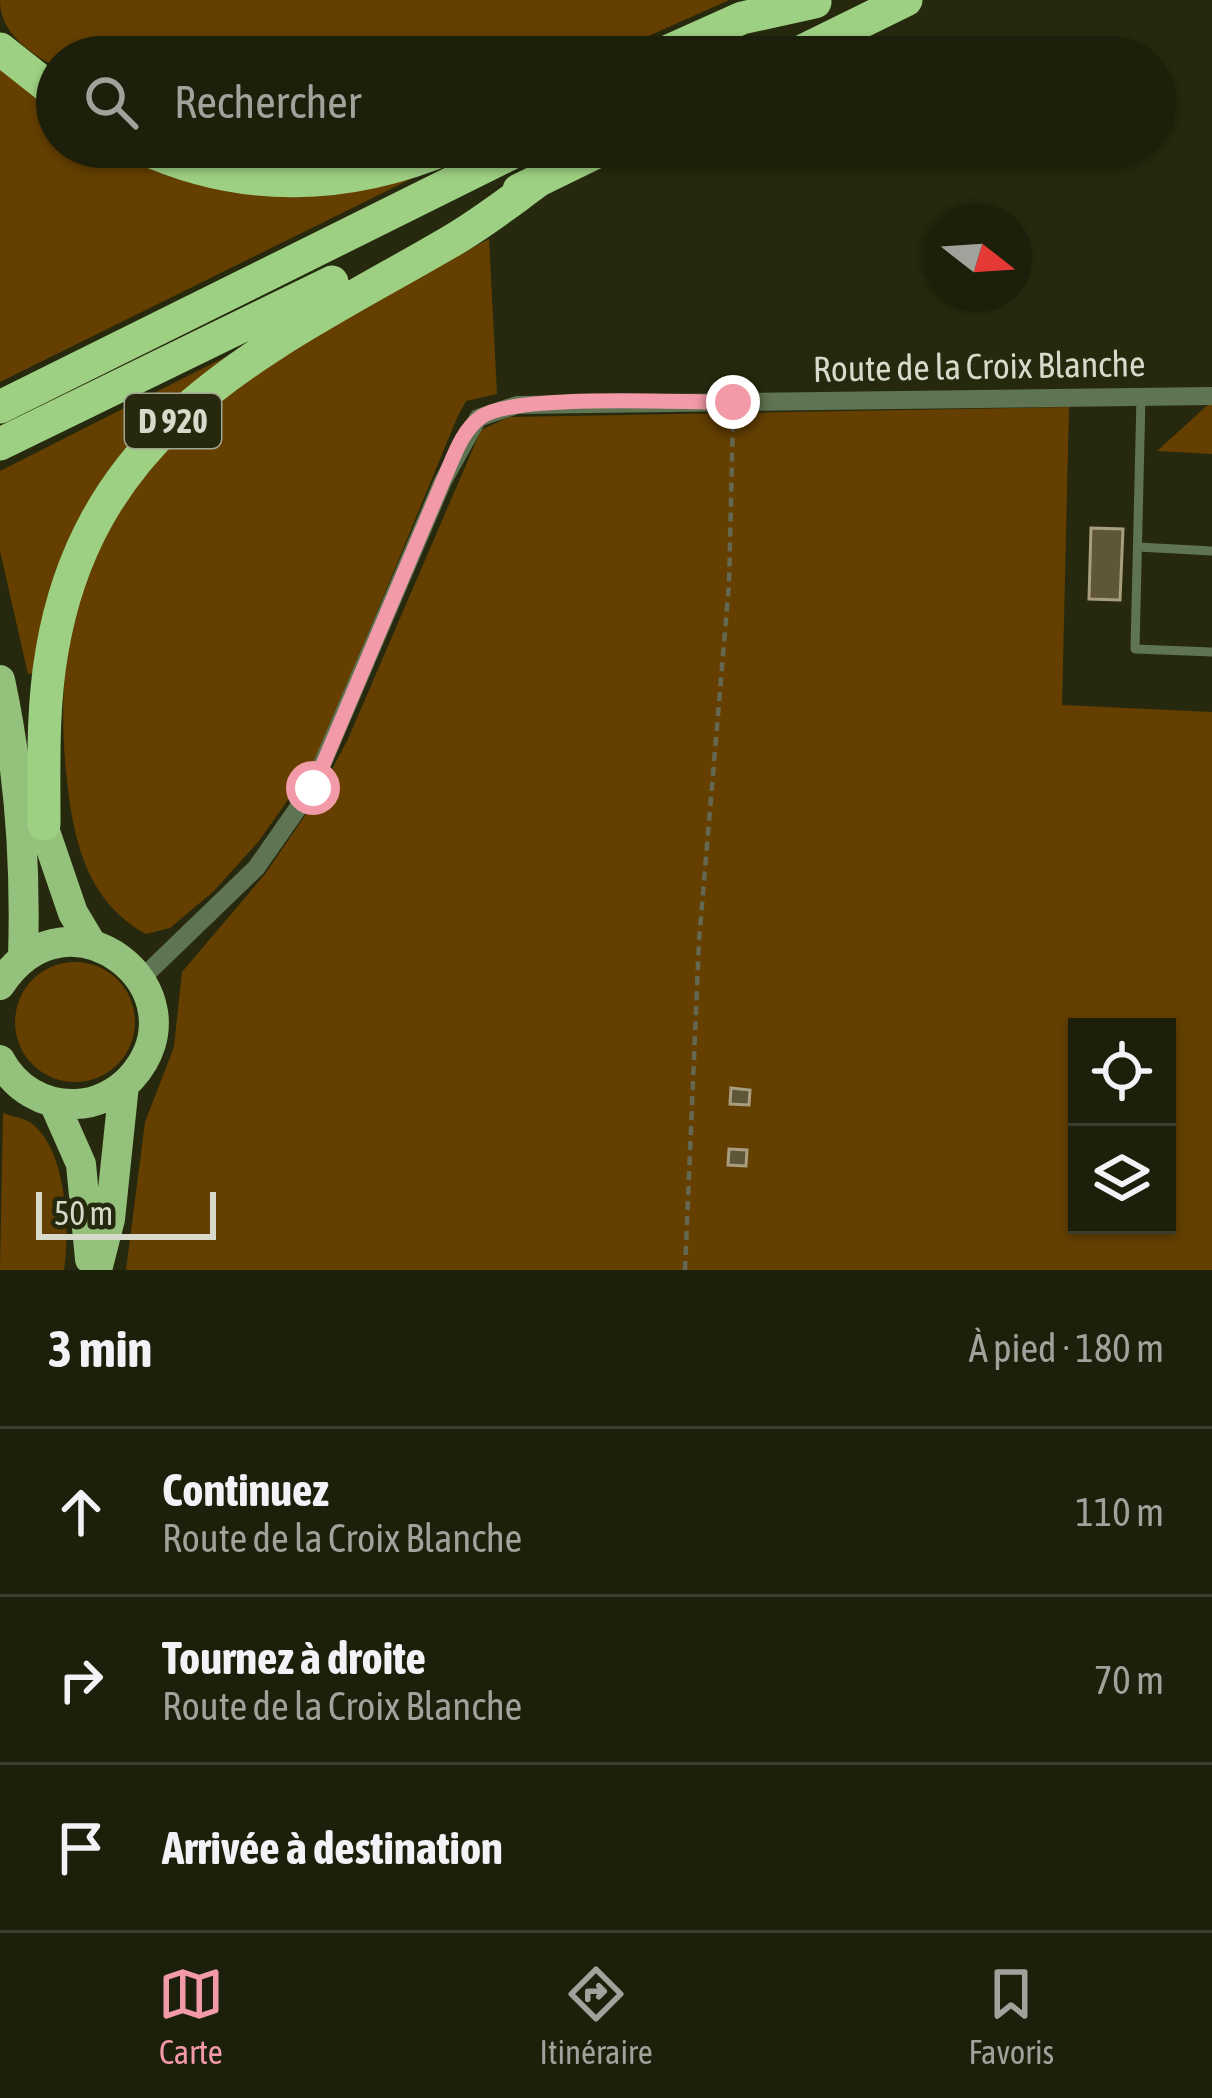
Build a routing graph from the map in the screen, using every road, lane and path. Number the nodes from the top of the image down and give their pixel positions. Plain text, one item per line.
1 (906, 0) edge
2 (817, 1) edge
3 (702, 36) edge
4 (747, 36) edge
5 (833, 36) edge
6 (0, 49) edge
7 (36, 77) edge
8 (201, 168) edge
9 (390, 168) edge
10 (482, 168) edge
11 (564, 168) edge
12 (538, 181) junction
13 (1212, 396) edge
14 (1141, 397) junction
15 (733, 402) junction
16 (0, 406) edge
17 (0, 444) edge
18 (1138, 548) junction
19 (1212, 551) edge
20 (1212, 652) edge
21 (0, 680) edge
22 (18, 764) junction
23 (44, 824) junction
24 (92, 944) junction
25 (23, 957) junction
26 (141, 979) junction
27 (0, 985) edge
28 (6, 1078) edge
29 (124, 1085) junction
30 (54, 1103) junction
31 (94, 1270) edge
32 (685, 1270) edge

1 - 5 highway
2 - 3 highway
2 - 4 highway
6 - 7 highway
8 - 9 highway
10 - 16 highway, D 920
11 - 12 highway, D 920
12 - 17 highway, D 920
12 - 23 highway, D 920
13 - 14 street, Route de la Croix Blanche
14 - 15 street, Route de la Croix Blanche
14 - 18 lane
15 - 26 street, Route de la Croix Blanche
15 - 32 path
18 - 19 lane
18 - 20 lane
21 - 22 main road
22 - 23 main road
22 - 25 main road
23 - 24 main road
24 - 25 main road
24 - 26 main road
25 - 27 main road
26 - 29 main road
28 - 30 main road
29 - 30 main road
29 - 31 main road
30 - 31 main road

